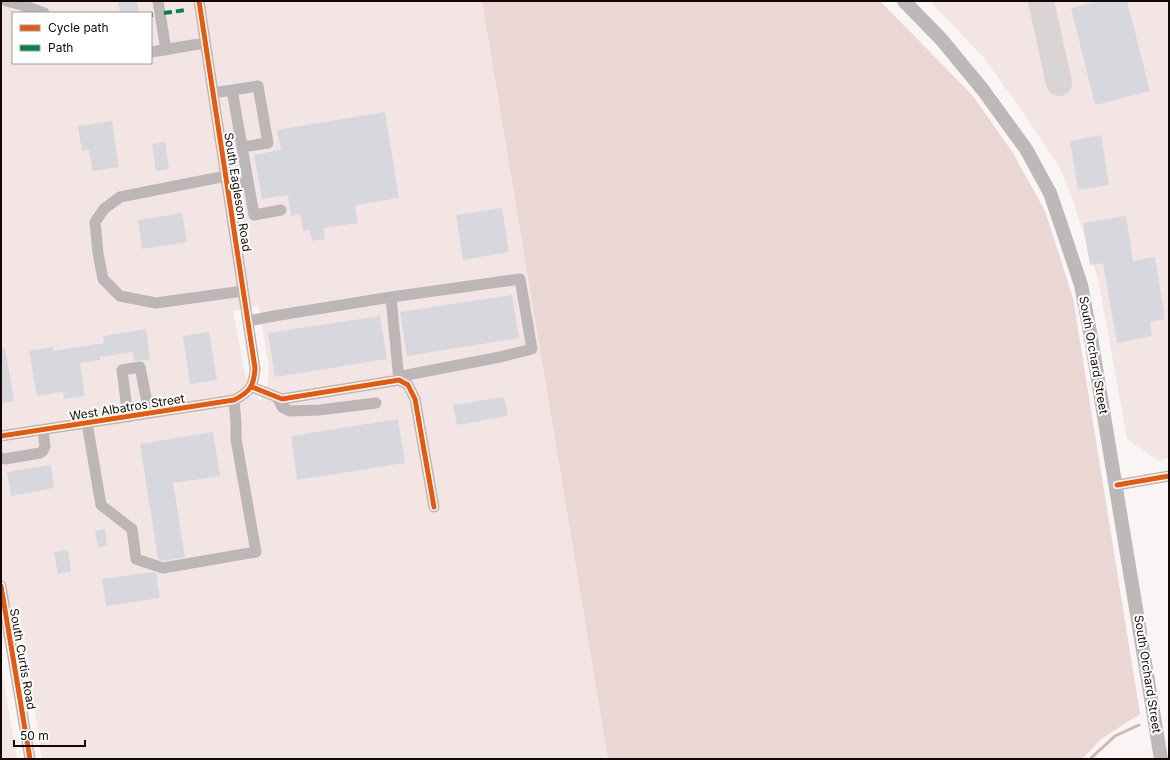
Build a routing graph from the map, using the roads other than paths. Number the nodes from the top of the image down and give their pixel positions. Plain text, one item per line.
1 (6, 1) edge
2 (158, 1) edge
3 (199, 1) edge
4 (904, 1) edge
5 (41, 12) edge
6 (205, 43) junction
7 (166, 50) junction
8 (152, 52) edge
9 (232, 90) junction
10 (213, 93) junction
11 (242, 147) junction
12 (226, 181) junction
13 (248, 183) junction
14 (282, 210) dead end
15 (243, 290) junction
16 (391, 297) junction
17 (248, 322) junction
18 (399, 380) junction
19 (252, 387) junction
20 (277, 397) junction
21 (234, 400) junction
22 (376, 403) dead end
23 (149, 413) junction
24 (128, 416) junction
25 (87, 423) junction
26 (43, 430) junction
27 (1, 436) edge
28 (1, 458) edge
29 (1169, 476) edge
30 (1117, 484) junction
31 (434, 506) dead end
32 (1, 586) edge
33 (2, 602) edge
34 (30, 759) edge
35 (1161, 759) edge

1 - 5 street
2 - 7 street
3 - 6 street, South Eagleson Road
4 - 30 main road, South Orchard Street
6 - 7 street
6 - 10 street, South Eagleson Road
7 - 8 street
9 - 10 street
9 - 11 street
9 - 11 street
10 - 12 street, South Eagleson Road
11 - 13 street
12 - 13 street
12 - 15 street, South Eagleson Road
12 - 15 street
13 - 14 street
15 - 17 street, South Eagleson Road
16 - 17 street
16 - 18 street
16 - 18 street
17 - 19 street, South Eagleson Road
18 - 20 street
18 - 31 street
19 - 20 street
19 - 21 street, West Albatros Street
20 - 22 street
21 - 23 street, West Albatros Street
21 - 25 street
23 - 24 street, West Albatros Street
23 - 24 street
24 - 25 street, West Albatros Street
25 - 26 street, West Albatros Street
26 - 27 street, West Albatros Street
26 - 28 street
29 - 30 street
30 - 35 main road, South Orchard Street
32 - 33 street, South Curtis Road
33 - 34 street, South Curtis Road

